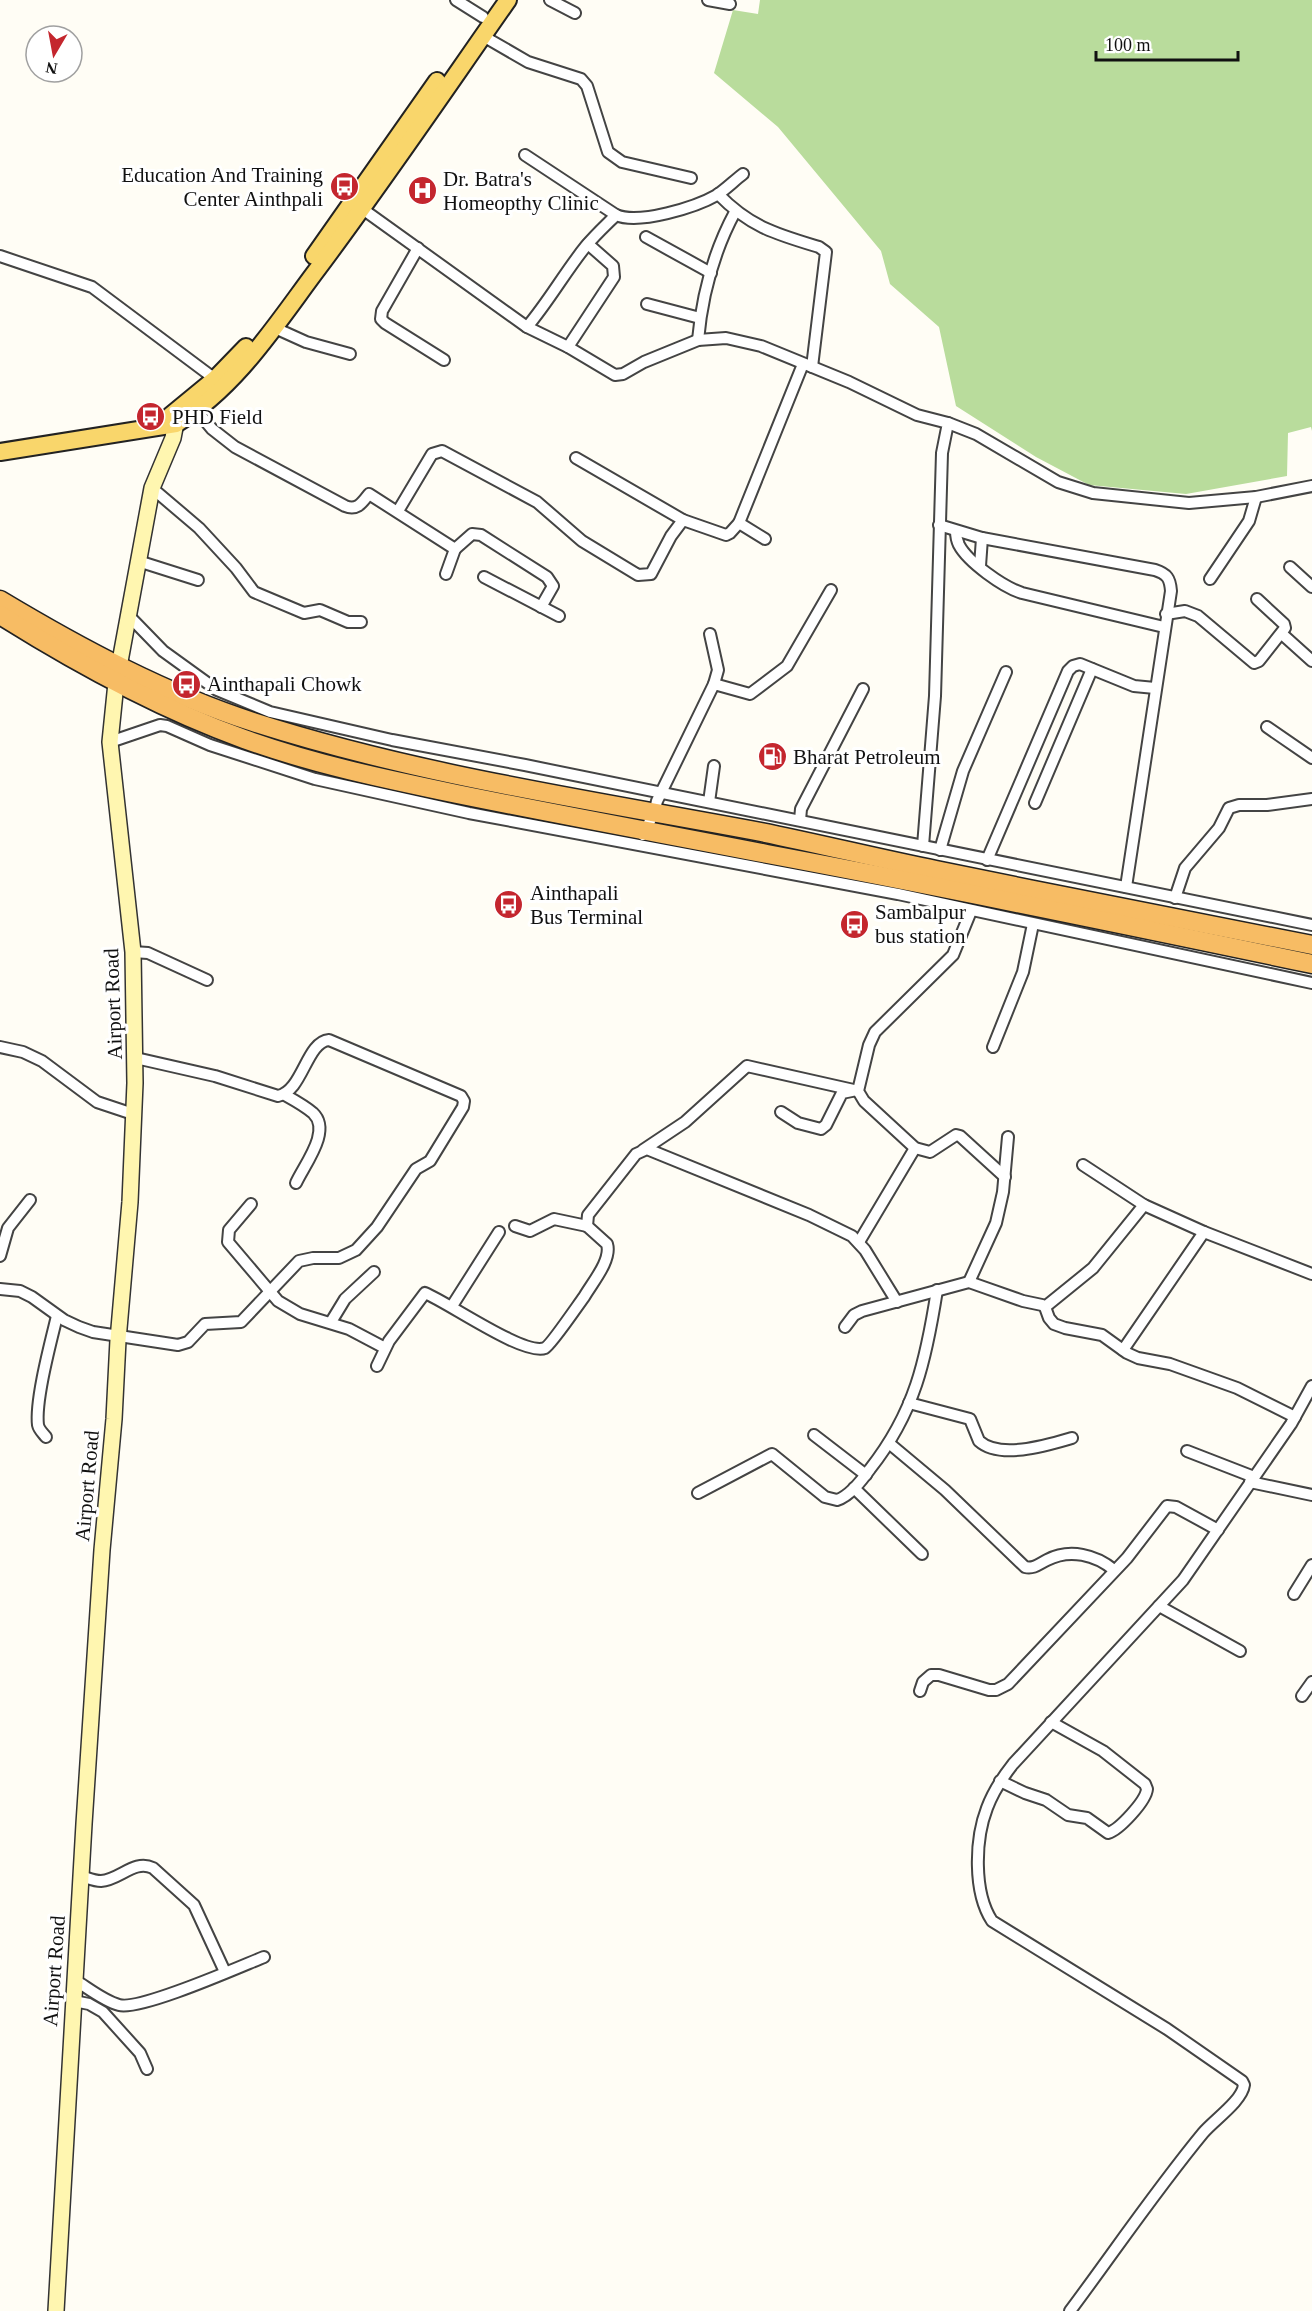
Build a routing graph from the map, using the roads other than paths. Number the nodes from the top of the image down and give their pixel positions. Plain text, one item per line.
1 (456, 0) edge
2 (495, 0) edge
3 (508, 0) edge
4 (550, 0) edge
5 (708, 0) edge
6 (730, 4) dead end
7 (575, 13) dead end
8 (483, 17) junction
9 (483, 36) junction
10 (525, 155) dead end
11 (743, 174) dead end
12 (691, 178) dead end
13 (718, 194) junction
14 (357, 205) junction
15 (735, 212) junction
16 (616, 215) junction
17 (646, 237) dead end
18 (588, 244) junction
19 (418, 248) junction
20 (0, 256) edge
21 (711, 273) junction
22 (647, 304) dead end
23 (700, 318) junction
24 (527, 327) junction
25 (275, 328) junction
26 (698, 340) junction
27 (568, 347) junction
28 (350, 354) dead end
29 (444, 360) dead end
30 (807, 366) junction
31 (215, 379) junction
32 (197, 411) junction
33 (177, 417) junction
34 (948, 423) junction
35 (0, 452) edge
36 (576, 458) dead end
37 (1312, 486) edge
38 (152, 488) junction
39 (1256, 497) junction
40 (398, 511) junction
41 (683, 520) junction
42 (739, 523) junction
43 (939, 525) junction
44 (956, 531) junction
45 (982, 538) junction
46 (765, 539) dead end
47 (455, 549) junction
48 (138, 561) junction
49 (980, 566) junction
50 (1290, 567) dead end
51 (446, 574) dead end
52 (484, 577) dead end
53 (1210, 579) dead end
54 (198, 580) dead end
55 (1312, 587) edge
56 (831, 590) dead end
57 (1257, 599) dead end
58 (0, 600) edge
59 (541, 607) junction
60 (1166, 614) junction
61 (0, 615) edge
62 (129, 616) junction
63 (559, 616) dead end
64 (361, 622) dead end
65 (1164, 627) junction
66 (710, 634) dead end
67 (1282, 634) junction
68 (1312, 661) edge
69 (1092, 669) junction
70 (1006, 672) dead end
71 (118, 675) junction
72 (714, 684) junction
73 (1155, 688) junction
74 (863, 689) dead end
75 (1267, 728) dead end
76 (110, 742) junction
77 (1312, 758) edge
78 (714, 766) dead end
79 (662, 793) junction
80 (1312, 799) edge
81 (709, 802) junction
82 (1035, 803) dead end
83 (654, 813) junction
84 (800, 820) junction
85 (641, 838) junction
86 (923, 846) junction
87 (940, 850) junction
88 (987, 860) junction
89 (1126, 887) junction
90 (1175, 898) junction
91 (971, 911) junction
92 (1034, 924) junction
93 (1312, 925) edge
94 (1312, 945) edge
95 (134, 951) junction
96 (1312, 964) edge
97 (207, 980) dead end
98 (1312, 983) edge
99 (0, 1047) edge
100 (993, 1047) dead end
101 (136, 1058) junction
102 (858, 1091) junction
103 (285, 1095) junction
104 (781, 1112) dead end
105 (133, 1114) junction
106 (1008, 1137) dead end
107 (915, 1148) junction
108 (642, 1150) junction
109 (1083, 1166) dead end
110 (1005, 1177) junction
111 (296, 1182) dead end
112 (30, 1200) dead end
113 (251, 1204) dead end
114 (1144, 1205) junction
115 (515, 1226) dead end
116 (587, 1226) junction
117 (499, 1232) dead end
118 (1204, 1232) junction
119 (859, 1242) junction
120 (0, 1256) edge
121 (374, 1272) dead end
122 (1312, 1274) edge
123 (969, 1282) junction
124 (0, 1289) edge
125 (937, 1290) junction
126 (268, 1292) junction
127 (897, 1302) junction
128 (452, 1306) junction
129 (1045, 1307) junction
130 (57, 1316) junction
131 (331, 1322) junction
132 (845, 1327) dead end
133 (118, 1335) junction
134 (385, 1348) junction
135 (1123, 1350) junction
136 (377, 1366) dead end
137 (1312, 1386) edge
138 (909, 1403) junction
139 (1295, 1417) junction
140 (814, 1435) dead end
141 (46, 1437) dead end
142 (1072, 1438) dead end
143 (890, 1444) junction
144 (1187, 1450) dead end
145 (866, 1475) junction
146 (1252, 1479) junction
147 (854, 1488) junction
148 (698, 1493) dead end
149 (1312, 1495) edge
150 (1218, 1530) junction
151 (922, 1554) dead end
152 (1312, 1565) edge
153 (1114, 1570) junction
154 (1293, 1594) dead end
155 (1159, 1606) junction
156 (1240, 1651) dead end
157 (1312, 1682) edge
158 (920, 1691) dead end
159 (1302, 1696) dead end
160 (1051, 1722) junction
161 (1000, 1781) junction
162 (81, 1876) junction
163 (264, 1957) dead end
164 (225, 1972) junction
165 (75, 1980) junction
166 (74, 2001) junction
167 (147, 2069) dead end
168 (56, 2311) edge
169 (1070, 2311) edge

1 - 8 street
2 - 8 main road
3 - 9 main road
4 - 7 street
5 - 6 street
8 - 14 main road
9 - 12 street
9 - 14 main road
10 - 16 street
11 - 13 street
13 - 15 street
13 - 16 street
14 - 19 street
14 - 25 main road
14 - 31 main road
15 - 21 street
15 - 30 street
16 - 18 street
17 - 21 street
18 - 24 street
18 - 27 street
19 - 24 street
19 - 29 street
20 - 31 street
21 - 23 street
22 - 23 street
23 - 26 street
24 - 27 street
25 - 28 street
25 - 32 main road
26 - 27 street
26 - 30 street
30 - 34 street
30 - 42 street
31 - 33 main road
32 - 33 main road
32 - 40 street
33 - 35 main road
33 - 38 main road, Airport Road
34 - 39 street
34 - 43 street
36 - 41 street
37 - 39 street
38 - 48 main road, Airport Road
38 - 64 street
39 - 53 street
40 - 41 street
40 - 47 street
41 - 42 street
42 - 46 street
43 - 44 street
43 - 86 street
44 - 45 street
44 - 49 street
45 - 49 street
45 - 60 street
47 - 51 street
47 - 59 street
48 - 54 street
48 - 62 main road, Airport Road
49 - 65 street
50 - 55 street
52 - 59 street
56 - 72 street
57 - 67 street
58 - 71 highway
59 - 63 street
60 - 65 street
60 - 67 street
61 - 71 highway
62 - 71 main road, Airport Road
62 - 79 street
65 - 73 street
66 - 72 street
67 - 68 street
69 - 73 street
69 - 82 street
69 - 88 street
70 - 87 street
71 - 76 main road, Airport Road
71 - 83 highway
71 - 85 highway
72 - 79 street
73 - 89 street
74 - 84 street
75 - 77 street
76 - 85 street
76 - 95 main road, Airport Road
78 - 81 street
79 - 81 street
79 - 83 street
80 - 90 street
81 - 84 street
83 - 85 street
83 - 94 highway
84 - 86 street
85 - 91 street
85 - 96 highway
86 - 87 street
87 - 88 street
88 - 89 street
89 - 90 street
90 - 93 street
91 - 92 street
91 - 102 street
92 - 98 street
92 - 100 street
95 - 97 street
95 - 101 main road, Airport Road
99 - 105 street
101 - 103 street
101 - 105 main road, Airport Road
102 - 104 street
102 - 107 street
102 - 108 street
103 - 111 street
103 - 126 street
105 - 133 main road, Airport Road
106 - 110 street
107 - 110 street
107 - 119 street
108 - 116 street
108 - 119 street
109 - 114 street
110 - 123 street
112 - 120 street
113 - 126 street
114 - 118 street
114 - 129 street
115 - 116 street
116 - 128 street
117 - 128 street
118 - 122 street
118 - 135 street
119 - 127 street
121 - 131 street
123 - 125 street
123 - 129 street
124 - 130 street
125 - 127 street
125 - 138 street
126 - 131 street
126 - 133 street
127 - 132 street
128 - 134 street
129 - 135 street
130 - 133 street
130 - 141 street
131 - 134 street
133 - 162 main road, Airport Road
134 - 136 street
135 - 139 street
137 - 139 street
138 - 142 street
138 - 143 street
139 - 146 street
140 - 145 street
143 - 145 street
143 - 153 street
144 - 146 street
145 - 147 street
146 - 149 street
146 - 150 street
147 - 148 street
147 - 151 street
150 - 153 street
150 - 155 street
152 - 154 street
153 - 158 street
155 - 156 street
155 - 160 street
157 - 159 street
160 - 161 street
160 - 161 street
161 - 169 street
162 - 164 street
162 - 165 main road, Airport Road
163 - 164 street
164 - 165 street
165 - 166 main road, Airport Road
166 - 167 street
166 - 168 main road, Airport Road

